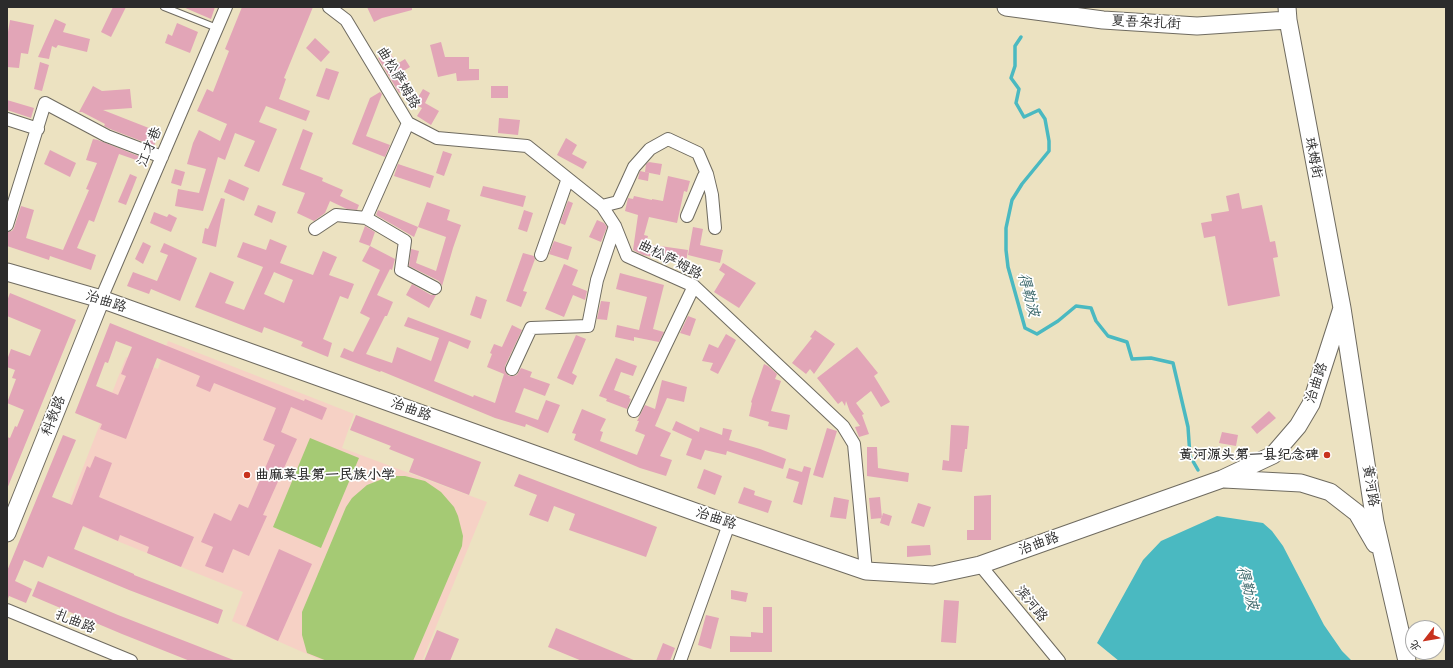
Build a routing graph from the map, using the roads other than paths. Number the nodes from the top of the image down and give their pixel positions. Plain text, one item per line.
1 (164, 7) edge
2 (226, 7) edge
3 (329, 7) edge
4 (1006, 7) edge
5 (1287, 14) edge
6 (217, 28) junction
7 (7, 119) edge
8 (408, 123) junction
9 (38, 129) junction
10 (162, 157) junction
11 (704, 176) dead end
12 (567, 182) dead end
13 (602, 206) junction
14 (687, 216) dead end
15 (366, 218) junction
16 (7, 224) edge
17 (615, 226) junction
18 (714, 228) dead end
19 (315, 229) dead end
20 (541, 255) dead end
21 (7, 272) edge
22 (694, 286) junction
23 (435, 288) dead end
24 (101, 299) junction
25 (1342, 308) junction
26 (512, 369) dead end
27 (634, 411) dead end
28 (1222, 479) junction
29 (729, 524) junction
30 (7, 533) edge
31 (1383, 557) junction
32 (980, 565) junction
33 (866, 571) junction
34 (7, 610) edge
35 (132, 661) edge
36 (680, 661) edge
37 (1059, 661) edge
38 (1408, 661) edge

1 - 6 lane
2 - 6 street, 江才巷
3 - 8 street, 曲松萨姆路
4 - 5 main road, 夏吾杂扎街
5 - 25 main road, 珠姆街
6 - 10 street, 江才巷
7 - 9 street
8 - 13 street, 曲松萨姆路
8 - 15 street
9 - 10 street
9 - 16 street
10 - 24 street, 江才巷
11 - 14 street
12 - 20 street
13 - 17 street, 曲松萨姆路
13 - 18 street
15 - 19 street
15 - 23 street
17 - 22 street, 曲松萨姆路
17 - 26 street
21 - 24 main road, 治曲路
22 - 27 street
22 - 33 street, 曲松萨姆路
24 - 29 main road, 治曲路
24 - 30 main road, 科教路
25 - 28 main road, 治曲路
25 - 31 main road, 黄河路
28 - 31 main road
28 - 32 main road, 治曲路
29 - 33 main road, 治曲路
29 - 36 street
31 - 38 main road, 黄河路
32 - 33 main road, 治曲路
32 - 37 street, 滨河路
34 - 35 street, 扎曲路

